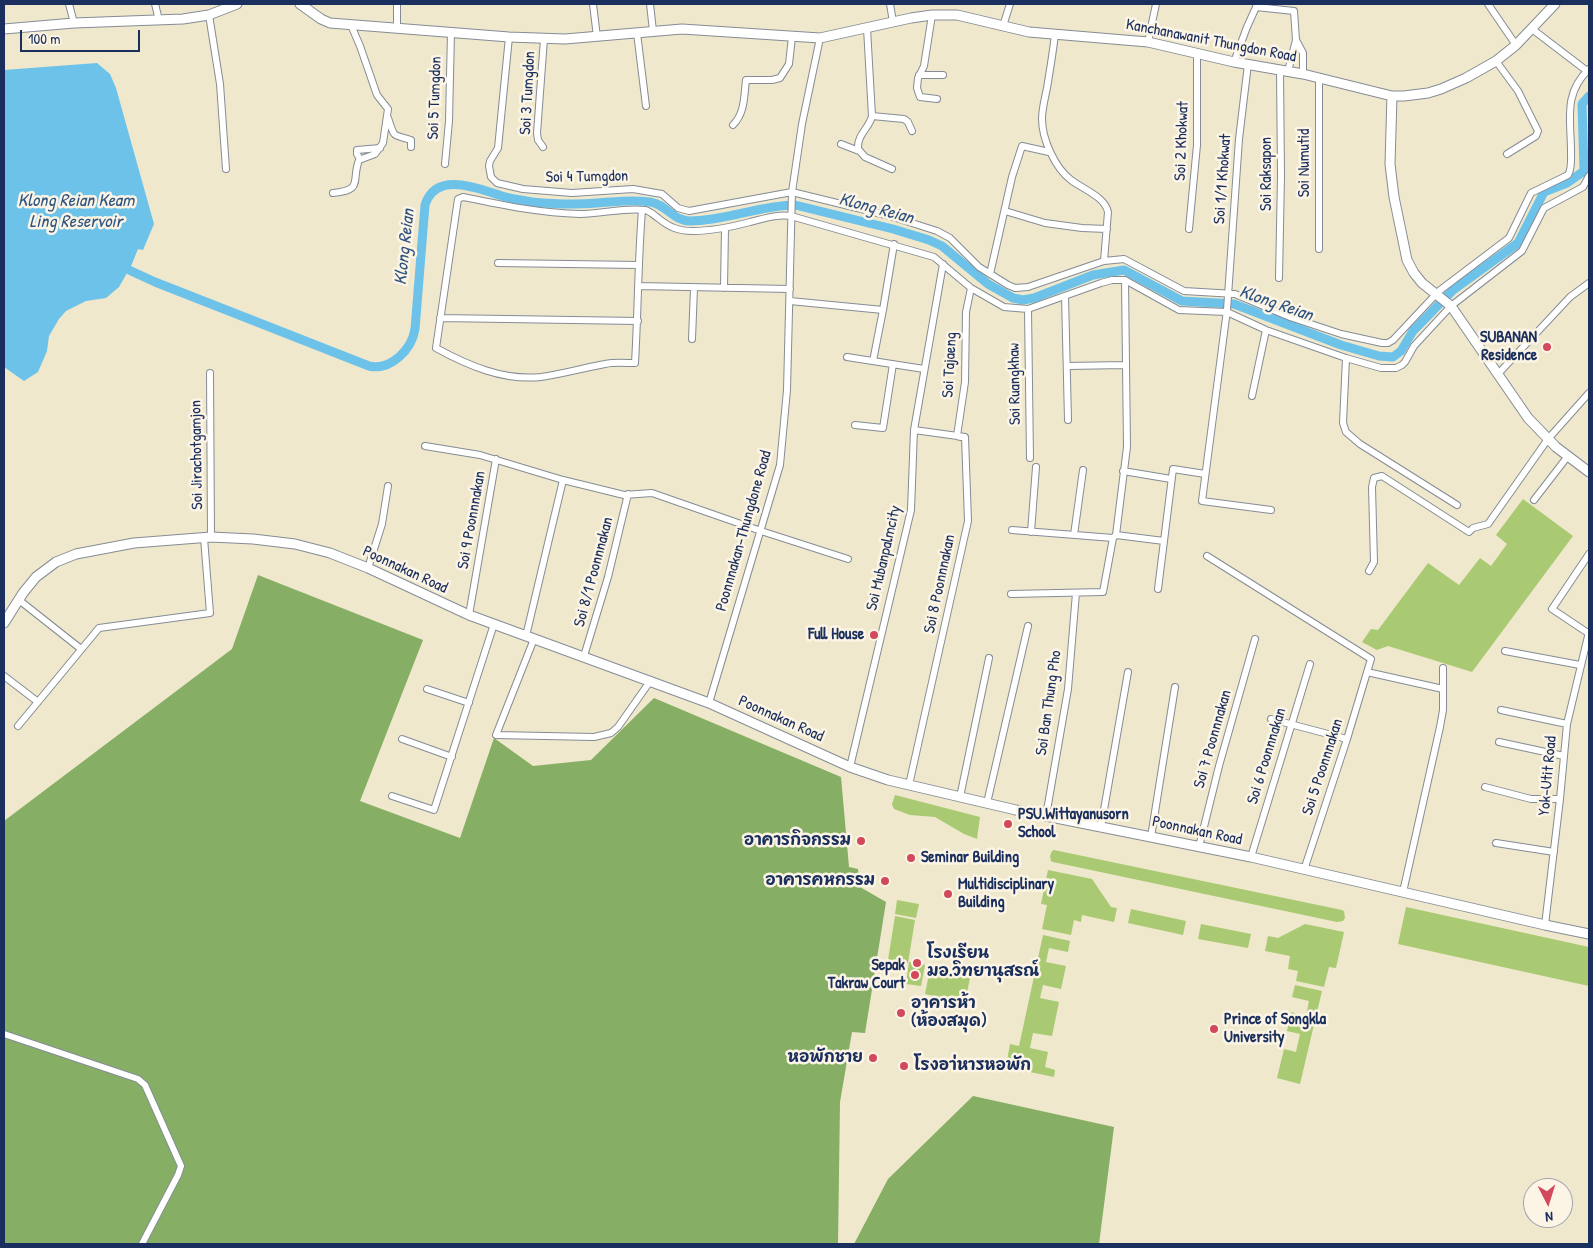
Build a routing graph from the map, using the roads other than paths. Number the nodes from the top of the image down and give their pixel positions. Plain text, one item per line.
1 (69, 4) edge
2 (155, 4) edge
3 (237, 4) edge
4 (300, 4) edge
5 (397, 4) edge
6 (593, 4) edge
7 (650, 4) edge
8 (890, 4) edge
9 (1010, 4) edge
10 (1156, 4) edge
11 (1488, 4) edge
12 (1555, 4) edge
13 (1257, 6) edge
14 (1294, 7) edge
15 (208, 15) junction
16 (932, 15) junction
17 (159, 20) junction
18 (894, 22) junction
19 (74, 23) junction
20 (351, 25) junction
21 (1003, 26) junction
22 (397, 27) junction
23 (867, 28) junction
24 (4, 29) edge
25 (1532, 29) junction
26 (653, 31) junction
27 (451, 32) junction
28 (637, 33) junction
29 (1056, 34) junction
30 (508, 37) junction
31 (597, 37) junction
32 (792, 37) junction
33 (544, 38) junction
34 (820, 38) junction
35 (1296, 40) junction
36 (1148, 42) junction
37 (1516, 46) junction
38 (1197, 54) junction
39 (1496, 61) junction
40 (1234, 62) junction
41 (1248, 64) junction
42 (1284, 70) junction
43 (1588, 70) edge
44 (1303, 74) junction
45 (919, 75) junction
46 (944, 75) dead end
47 (1318, 77) junction
48 (1392, 96) junction
49 (937, 99) dead end
50 (646, 106) dead end
51 (872, 116) junction
52 (387, 117) junction
53 (733, 125) dead end
54 (912, 131) dead end
55 (840, 144) dead end
56 (411, 147) dead end
57 (542, 147) dead end
58 (859, 151) junction
59 (1049, 152) junction
60 (1507, 154) dead end
61 (445, 164) dead end
62 (226, 169) dead end
63 (892, 169) dead end
64 (1589, 176) edge
65 (333, 193) dead end
66 (792, 194) junction
67 (642, 210) junction
68 (1005, 210) junction
69 (791, 214) junction
70 (725, 228) junction
71 (1106, 229) junction
72 (1189, 229) dead end
73 (894, 244) junction
74 (1319, 249) dead end
75 (1104, 261) junction
76 (498, 263) dead end
77 (943, 264) junction
78 (638, 265) junction
79 (990, 274) junction
80 (1279, 278) dead end
81 (1125, 280) junction
82 (1589, 283) edge
83 (638, 286) junction
84 (694, 288) junction
85 (724, 288) junction
86 (971, 288) junction
87 (790, 289) junction
88 (1228, 295) junction
89 (1436, 295) junction
90 (1065, 296) junction
91 (790, 301) junction
92 (1451, 306) junction
93 (1028, 309) junction
94 (884, 310) junction
95 (1227, 311) junction
96 (440, 318) junction
97 (638, 321) junction
98 (1266, 330) junction
99 (692, 339) dead end
100 (847, 357) dead end
101 (1346, 358) junction
102 (873, 361) junction
103 (893, 364) junction
104 (1125, 365) junction
105 (1067, 366) junction
106 (924, 369) junction
107 (210, 373) dead end
108 (1498, 374) junction
109 (1589, 393) edge
110 (1252, 396) dead end
111 (1068, 420) dead end
112 (855, 425) dead end
113 (914, 430) junction
114 (957, 436) junction
115 (1548, 439) junction
116 (425, 446) dead end
117 (1568, 456) junction
118 (1030, 458) dead end
119 (496, 459) junction
120 (1036, 466) dead end
121 (1083, 470) dead end
122 (1123, 471) junction
123 (1589, 472) edge
124 (1205, 474) junction
125 (1171, 479) junction
126 (563, 480) junction
127 (388, 486) dead end
128 (628, 494) junction
129 (1534, 500) dead end
130 (1457, 505) dead end
131 (1271, 510) dead end
132 (1012, 530) dead end
133 (761, 531) junction
134 (1031, 532) junction
135 (1074, 535) junction
136 (208, 537) junction
137 (1115, 537) junction
138 (1164, 541) junction
139 (1589, 554) edge
140 (1207, 556) dead end
141 (848, 559) dead end
142 (368, 568) junction
143 (1368, 571) dead end
144 (1158, 589) dead end
145 (1076, 593) junction
146 (1011, 594) dead end
147 (19, 600) junction
148 (469, 615) junction
149 (4, 623) edge
150 (494, 624) junction
151 (1028, 626) dead end
152 (1589, 632) edge
153 (530, 637) junction
154 (1255, 639) dead end
155 (81, 649) junction
156 (1505, 651) dead end
157 (584, 656) junction
158 (990, 658) dead end
159 (1310, 664) dead end
160 (1580, 665) junction
161 (1443, 668) dead end
162 (1128, 672) dead end
163 (1367, 672) junction
164 (4, 676) edge
165 (652, 680) junction
166 (1175, 687) dead end
167 (427, 689) dead end
168 (1443, 689) junction
169 (38, 702) junction
170 (469, 703) junction
171 (708, 703) junction
172 (1501, 710) dead end
173 (1272, 719) dead end
174 (1291, 724) junction
175 (1567, 724) junction
176 (18, 726) dead end
177 (402, 739) dead end
178 (1347, 739) junction
179 (1499, 742) dead end
180 (1564, 756) junction
181 (452, 757) junction
182 (850, 767) junction
183 (908, 786) junction
184 (1485, 787) dead end
185 (392, 796) dead end
186 (960, 797) junction
187 (1560, 799) junction
188 (987, 803) junction
189 (1046, 816) junction
190 (1101, 827) junction
191 (1151, 837) junction
192 (1496, 843) dead end
193 (1200, 846) junction
194 (1554, 852) junction
195 (1251, 857) junction
196 (1304, 870) junction
197 (1403, 892) junction
198 (1546, 925) junction
199 (1589, 934) edge
200 (4, 1034) edge
201 (142, 1244) edge

1 - 19 street
2 - 17 street
3 - 15 street
4 - 20 street, Kanchanawanit Thungdon Road
5 - 22 street
6 - 31 street
7 - 26 street
8 - 18 street
9 - 21 street
10 - 36 street
11 - 37 street
12 - 25 street, Kanchanawanit Thungdon Road
13 - 14 street
13 - 40 street
14 - 35 street
15 - 17 street
15 - 62 street
16 - 18 street, Kanchanawanit Thungdon Road
16 - 21 street, Kanchanawanit Thungdon Road
16 - 45 street
17 - 19 street
18 - 23 street, Kanchanawanit Thungdon Road
19 - 24 street
20 - 22 street, Kanchanawanit Thungdon Road
20 - 52 street
21 - 29 street, Kanchanawanit Thungdon Road
22 - 27 street, Kanchanawanit Thungdon Road
23 - 34 street, Kanchanawanit Thungdon Road
23 - 51 street
25 - 37 street, Kanchanawanit Thungdon Road
25 - 43 street
26 - 28 street, Kanchanawanit Thungdon Road
26 - 32 street, Kanchanawanit Thungdon Road
27 - 30 street, Kanchanawanit Thungdon Road
27 - 61 street, Soi 5 Tumgdon
28 - 31 street, Kanchanawanit Thungdon Road
28 - 50 street
29 - 36 street, Kanchanawanit Thungdon Road
29 - 59 street
30 - 33 street, Kanchanawanit Thungdon Road
30 - 66 street, Soi 4 Tumgdon
31 - 33 street, Kanchanawanit Thungdon Road
32 - 34 street, Kanchanawanit Thungdon Road
32 - 53 street
33 - 57 street, Soi 3 Tumgdon
34 - 66 street
35 - 42 street, Soi Raksapon
35 - 44 street
36 - 38 street, Kanchanawanit Thungdon Road
37 - 39 street, Kanchanawanit Thungdon Road
38 - 40 street, Kanchanawanit Thungdon Road
38 - 72 street, Soi 2 Khokwat
39 - 48 street, Kanchanawanit Thungdon Road
39 - 60 street
40 - 41 street, Kanchanawanit Thungdon Road
41 - 42 street, Kanchanawanit Thungdon Road
41 - 88 street, Soi 1/1 Khokwat
42 - 44 street, Kanchanawanit Thungdon Road
42 - 80 street, Soi Raksapon
43 - 89 street
44 - 47 street, Kanchanawanit Thungdon Road
45 - 46 street
45 - 49 street
47 - 48 street, Kanchanawanit Thungdon Road
47 - 74 street, Soi Numutid
48 - 89 street
51 - 54 street
51 - 58 street
52 - 56 street
52 - 65 street
55 - 58 street
58 - 63 street
59 - 68 street
59 - 71 street
64 - 92 street
66 - 69 street, Poonnnakan-Thungdone Road
66 - 79 street
67 - 70 street
67 - 78 street
67 - 96 street
68 - 71 street
68 - 79 street
69 - 70 street
69 - 73 street
69 - 87 street, Poonnnakan-Thungdone Road
70 - 85 street
71 - 75 street
73 - 77 street
73 - 94 street
75 - 79 street
75 - 88 street
76 - 78 street
77 - 86 street
77 - 106 street, Soi Mubanpalmcity
78 - 83 street
81 - 90 street
81 - 95 street
81 - 104 street
82 - 108 street
83 - 84 street
83 - 97 street
84 - 85 street
84 - 99 street
85 - 87 street
86 - 93 street
86 - 114 street, Soi Tajaeng
87 - 91 street, Poonnnakan-Thungdone Road
88 - 89 street
88 - 95 street, Soi 1/1 Khokwat
89 - 92 street
90 - 93 street
90 - 105 street
91 - 94 street
91 - 133 street, Poonnnakan-Thungdone Road
92 - 101 street
92 - 108 street
93 - 118 street, Soi Ruangkhaw
94 - 102 street
95 - 98 street
95 - 124 street, Soi 1/1 Khokwat
96 - 97 street
96 - 97 street
98 - 101 street
98 - 110 street
100 - 102 street
101 - 130 street
102 - 103 street
103 - 106 street
103 - 112 street
104 - 105 street
104 - 122 street
105 - 111 street
106 - 113 street, Soi Mubanpalmcity
107 - 136 street, Soi Jirachotgamjon
108 - 115 street
109 - 115 street
113 - 114 street
113 - 182 street, Soi Mubanpalmcity
114 - 183 street, Soi 8 Poonnnakan
115 - 117 street
115 - 143 street
116 - 119 street
117 - 123 street
117 - 129 street
119 - 126 street
119 - 148 street, Soi 9 Poonnnakan
120 - 134 street
121 - 135 street
122 - 125 street
122 - 137 street
124 - 125 street
124 - 131 street, Soi 1/1 Khokwat
125 - 138 street
126 - 128 street
126 - 153 street
127 - 142 street
128 - 133 street
128 - 157 street, Soi 8/1 Poonnnakan
132 - 134 street
133 - 141 street
133 - 171 street, Poonnnakan-Thungdone Road
134 - 135 street
135 - 137 street
136 - 142 street, Poonnakan Road
136 - 147 street, Poonnakan Road
136 - 155 street, Soi Jirachotgamjon
137 - 138 street
137 - 145 street
138 - 144 street
139 - 152 street
140 - 163 street
142 - 148 street, Poonnakan Road
145 - 146 street
145 - 189 street, Soi Ban Thung Pho
147 - 149 street, Poonnakan Road
147 - 155 street
148 - 150 street, Poonnakan Road
150 - 153 street, Poonnakan Road
150 - 170 street
151 - 188 street
152 - 160 street, Yok-Utit Road
153 - 157 street, Poonnakan Road
153 - 165 street
154 - 193 street, Soi 7 Poonnnakan
155 - 169 street
156 - 160 street
157 - 165 street, Poonnakan Road
158 - 186 street
159 - 174 street, Soi 6 Poonnnakan
160 - 175 street, Yok-Utit Road
161 - 168 street
162 - 190 street
163 - 168 street
163 - 178 street, Soi 5 Poonnnakan
164 - 169 street
165 - 171 street, Poonnakan Road
166 - 191 street
167 - 170 street
168 - 197 street
169 - 176 street
170 - 181 street
171 - 182 street, Poonnakan Road
172 - 175 street
173 - 174 street
174 - 178 street
174 - 195 street, Soi 6 Poonnnakan
175 - 180 street, Yok-Utit Road
177 - 181 street
178 - 196 street, Soi 5 Poonnnakan
179 - 180 street
180 - 187 street, Yok-Utit Road
181 - 185 street
182 - 183 street, Poonnakan Road
183 - 186 street, Poonnakan Road
184 - 187 street
186 - 188 street, Poonnakan Road
187 - 194 street, Yok-Utit Road
188 - 189 street, Poonnakan Road
189 - 190 street, Poonnakan Road
190 - 191 street, Poonnakan Road
191 - 193 street, Poonnakan Road
192 - 194 street
193 - 195 street, Poonnakan Road
194 - 198 street, Yok-Utit Road
195 - 196 street, Poonnakan Road
196 - 197 street, Poonnakan Road
197 - 198 street, Poonnakan Road
198 - 199 street, Poonnakan Road
200 - 201 street

